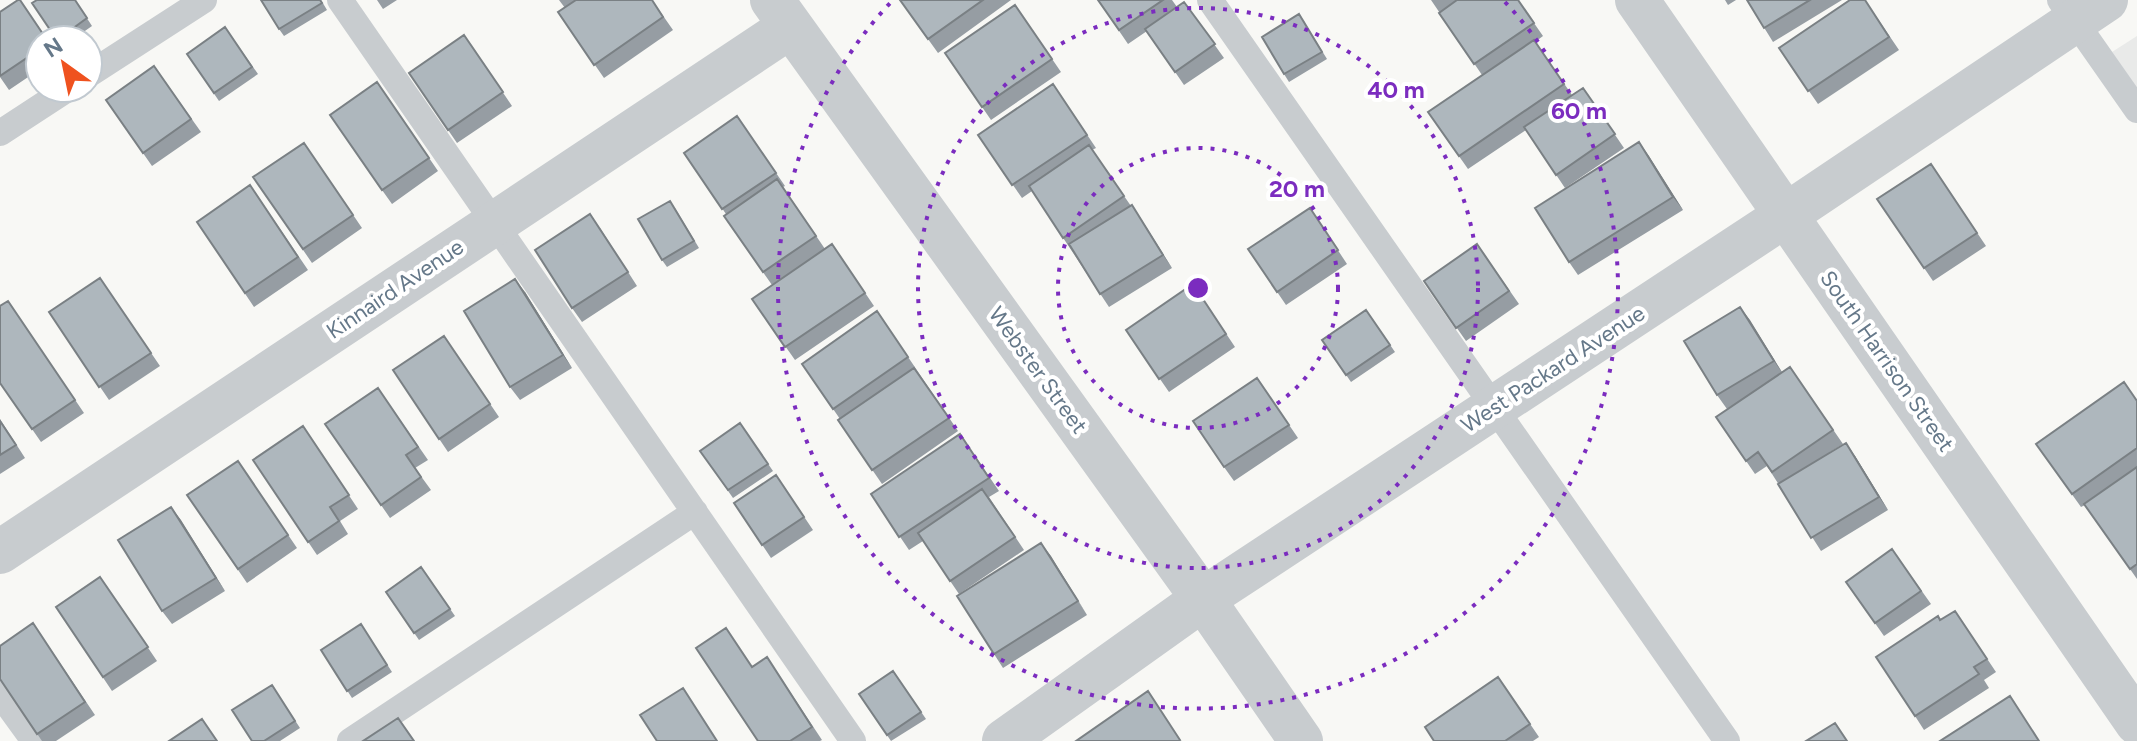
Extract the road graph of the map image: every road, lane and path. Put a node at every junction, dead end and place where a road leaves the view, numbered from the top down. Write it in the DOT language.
graph roads {
  1 [pos="204,0"];
  2 [pos="340,0"];
  3 [pos="1210,0"];
  4 [pos="1637,0"];
  5 [pos="2080,7"];
  6 [pos="781,13"];
  7 [pos="104,65"];
  8 [pos="44,104"];
  9 [pos="2137,110"];
  10 [pos="0,133"];
  11 [pos="1786,215"];
  12 [pos="496,222"];
  13 [pos="1495,407"];
  14 [pos="695,512"];
  15 [pos="0,552"];
  16 [pos="1203,599"];
  17 [pos="0,694"];
  18 [pos="2137,723"];
  19 [pos="34,741"];
  20 [pos="350,741"];
  21 [pos="853,741"];
  22 [pos="1004,741"];
  23 [pos="1301,741"];
  24 [pos="1727,741"];
  1 -- 7 [label="lane"];
  2 -- 12 [label="lane"];
  3 -- 13 [label="lane"];
  4 -- 11 [label="street, South Harrison Street"];
  5 -- 9 [label="lane"];
  5 -- 11 [label="street, West Packard Avenue"];
  6 -- 12 [label="street, Kinnaird Avenue"];
  6 -- 16 [label="street, Webster Street"];
  8 -- 10 [label="lane"];
  11 -- 13 [label="street, West Packard Avenue"];
  11 -- 18 [label="street, South Harrison Street"];
  12 -- 14 [label="lane"];
  12 -- 15 [label="street, Kinnaird Avenue"];
  13 -- 16 [label="street, West Packard Avenue"];
  13 -- 24 [label="lane"];
  14 -- 20 [label="lane"];
  14 -- 21 [label="lane"];
  16 -- 22 [label="street, West Packard Avenue"];
  16 -- 23 [label="street, Webster Street"];
  17 -- 19 [label="lane"];
}
